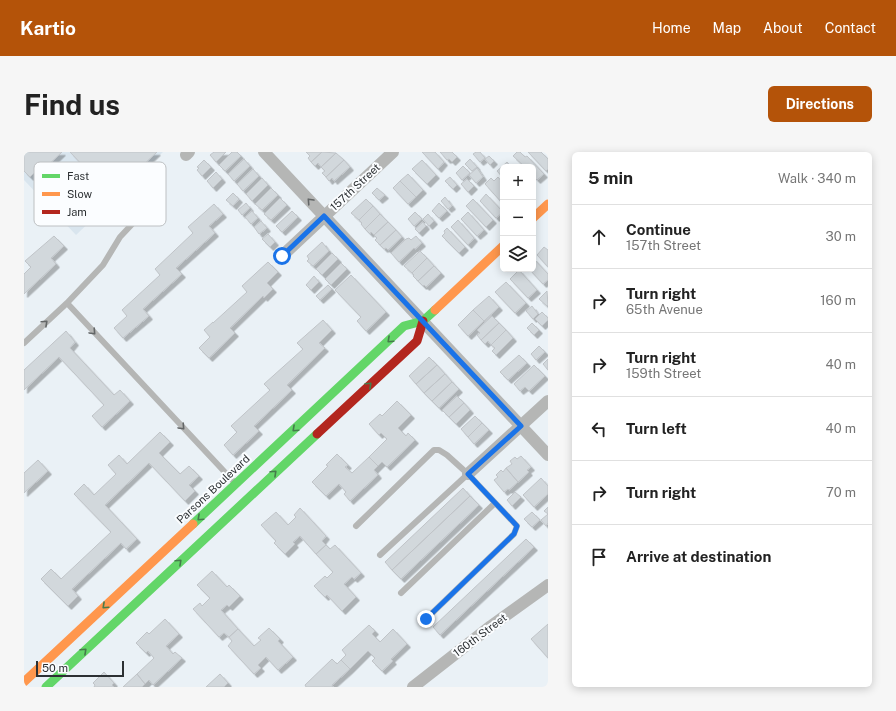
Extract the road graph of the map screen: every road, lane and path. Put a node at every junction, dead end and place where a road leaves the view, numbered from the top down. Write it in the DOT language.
graph roads {
  1 [pos="264,152"];
  2 [pos="393,152"];
  3 [pos="548,204"];
  4 [pos="536,215"];
  5 [pos="324,216"];
  6 [pos="130,226"];
  7 [pos="500,249"];
  8 [pos="282,256"];
  9 [pos="67,303"];
  10 [pos="422,321"];
  11 [pos="24,343"];
  12 [pos="548,401"];
  13 [pos="521,426"];
  14 [pos="548,455"];
  15 [pos="468,474"];
  16 [pos="236,484"];
  17 [pos="495,503"];
  18 [pos="356,526"];
  19 [pos="380,555"];
  20 [pos="548,585"];
  21 [pos="401,593"];
  22 [pos="426,619"];
  23 [pos="24,682"];
  24 [pos="46,687"];
  25 [pos="413,687"];
  5 -- 1 [label="street, one-way"];
  2 -- 5 [label="street, 157th Street"];
  3 -- 4 [label="street"];
  5 -- 8 [label="street, 157th Street"];
  5 -- 10 [label="street"];
  6 -- 9 [label="lane"];
  7 -- 10 [label="street, Parsons Boulevard"];
  11 -- 9 [label="lane, one-way"];
  9 -- 16 [label="lane, one-way"];
  10 -- 13 [label="street"];
  10 -- 16 [label="street, Parsons Boulevard, one-way"];
  24 -- 10 [label="street, one-way"];
  12 -- 13 [label="street"];
  13 -- 14 [label="street"];
  13 -- 15 [label="street"];
  15 -- 17 [label="lane"];
  15 -- 18 [label="lane"];
  15 -- 19 [label="lane"];
  16 -- 23 [label="street, Parsons Boulevard, one-way"];
  17 -- 21 [label="lane"];
  17 -- 22 [label="lane"];
  20 -- 25 [label="street, 160th Street"];
}
